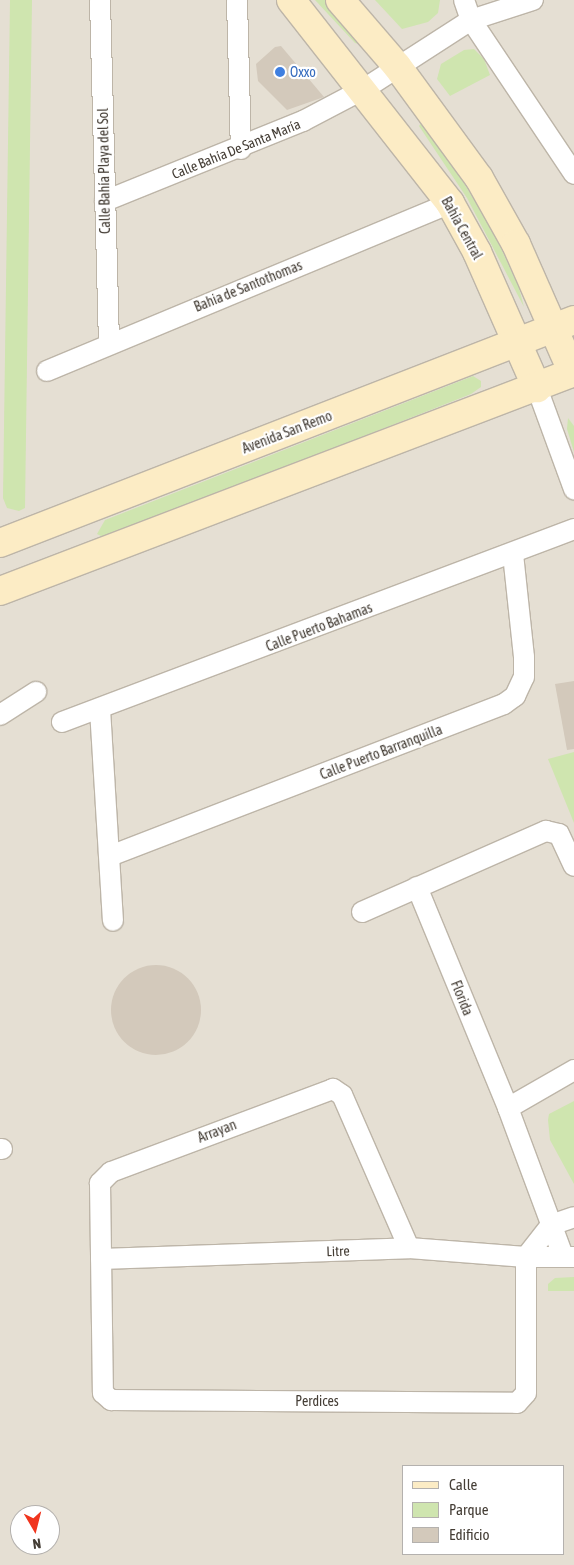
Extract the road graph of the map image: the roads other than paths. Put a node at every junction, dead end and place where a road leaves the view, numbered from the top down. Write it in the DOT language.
graph roads {
  1 [pos="100,0"];
  2 [pos="237,0"];
  3 [pos="292,0"];
  4 [pos="340,0"];
  5 [pos="464,0"];
  6 [pos="532,0"];
  7 [pos="471,20"];
  8 [pos="397,66"];
  9 [pos="364,89"];
  10 [pos="565,143"];
  11 [pos="241,149"];
  12 [pos="574,174"];
  13 [pos="105,201"];
  14 [pos="450,203"];
  15 [pos="565,324"];
  16 [pos="109,342"];
  17 [pos="518,343"];
  18 [pos="47,371"];
  19 [pos="574,373"];
  20 [pos="537,388"];
  21 [pos="574,489"];
  22 [pos="574,530"];
  23 [pos="0,542"];
  24 [pos="513,554"];
  25 [pos="0,591"];
  26 [pos="36,692"];
  27 [pos="100,709"];
  28 [pos="0,715"];
  29 [pos="62,722"];
  30 [pos="110,856"];
  31 [pos="574,866"];
  32 [pos="416,887"];
  33 [pos="362,912"];
  34 [pos="113,921"];
  35 [pos="574,1070"];
  36 [pos="508,1108"];
  37 [pos="574,1217"];
  38 [pos="551,1226"];
  39 [pos="409,1248"];
  40 [pos="526,1257"];
  41 [pos="569,1257"];
  42 [pos="101,1259"];
  1 -- 13 [label="street, Calle Bahía Playa del Sol"];
  2 -- 11 [label="street"];
  3 -- 9 [label="street, Bahía Central"];
  4 -- 8 [label="street"];
  5 -- 7 [label="street"];
  6 -- 7 [label="street, Calle Bahía De Santa María"];
  7 -- 8 [label="street, Calle Bahía De Santa María"];
  7 -- 10 [label="street"];
  8 -- 9 [label="street, Calle Bahía De Santa María"];
  8 -- 15 [label="street"];
  9 -- 11 [label="street, Calle Bahía De Santa María"];
  9 -- 14 [label="street, Bahía Central"];
  10 -- 12 [label="street"];
  11 -- 13 [label="street, Calle Bahía De Santa María"];
  13 -- 16 [label="street, Calle Bahía Playa del Sol"];
  14 -- 16 [label="street, Bahia de Santothomas"];
  14 -- 17 [label="street, Bahía Central"];
  15 -- 17 [label="street, Avenida San Remo"];
  15 -- 19 [label="street"];
  16 -- 18 [label="street, Bahia de Santothomas"];
  17 -- 20 [label="street, Bahía Central"];
  17 -- 23 [label="street, Avenida San Remo"];
  19 -- 20 [label="street"];
  20 -- 21 [label="street, Bahía Central"];
  20 -- 25 [label="street"];
  22 -- 24 [label="street, Calle Puerto Bahamas"];
  24 -- 27 [label="street, Calle Puerto Bahamas"];
  24 -- 30 [label="street, Calle Puerto Barranquilla"];
  26 -- 28 [label="street"];
  27 -- 29 [label="street, Calle Puerto Bahamas"];
  27 -- 30 [label="street"];
  30 -- 34 [label="street"];
  31 -- 32 [label="street"];
  32 -- 33 [label="street"];
  32 -- 36 [label="street, Florida"];
  35 -- 36 [label="street"];
  36 -- 38 [label="street, Florida"];
  37 -- 38 [label="street"];
  38 -- 40 [label="street"];
  38 -- 41 [label="street, Florida"];
  39 -- 40 [label="street, Litre"];
  39 -- 42 [label="street, Litre"];
  39 -- 42 [label="street, Arrayan"];
  40 -- 41 [label="street, Litre"];
  40 -- 42 [label="street, Perdices"];
}
